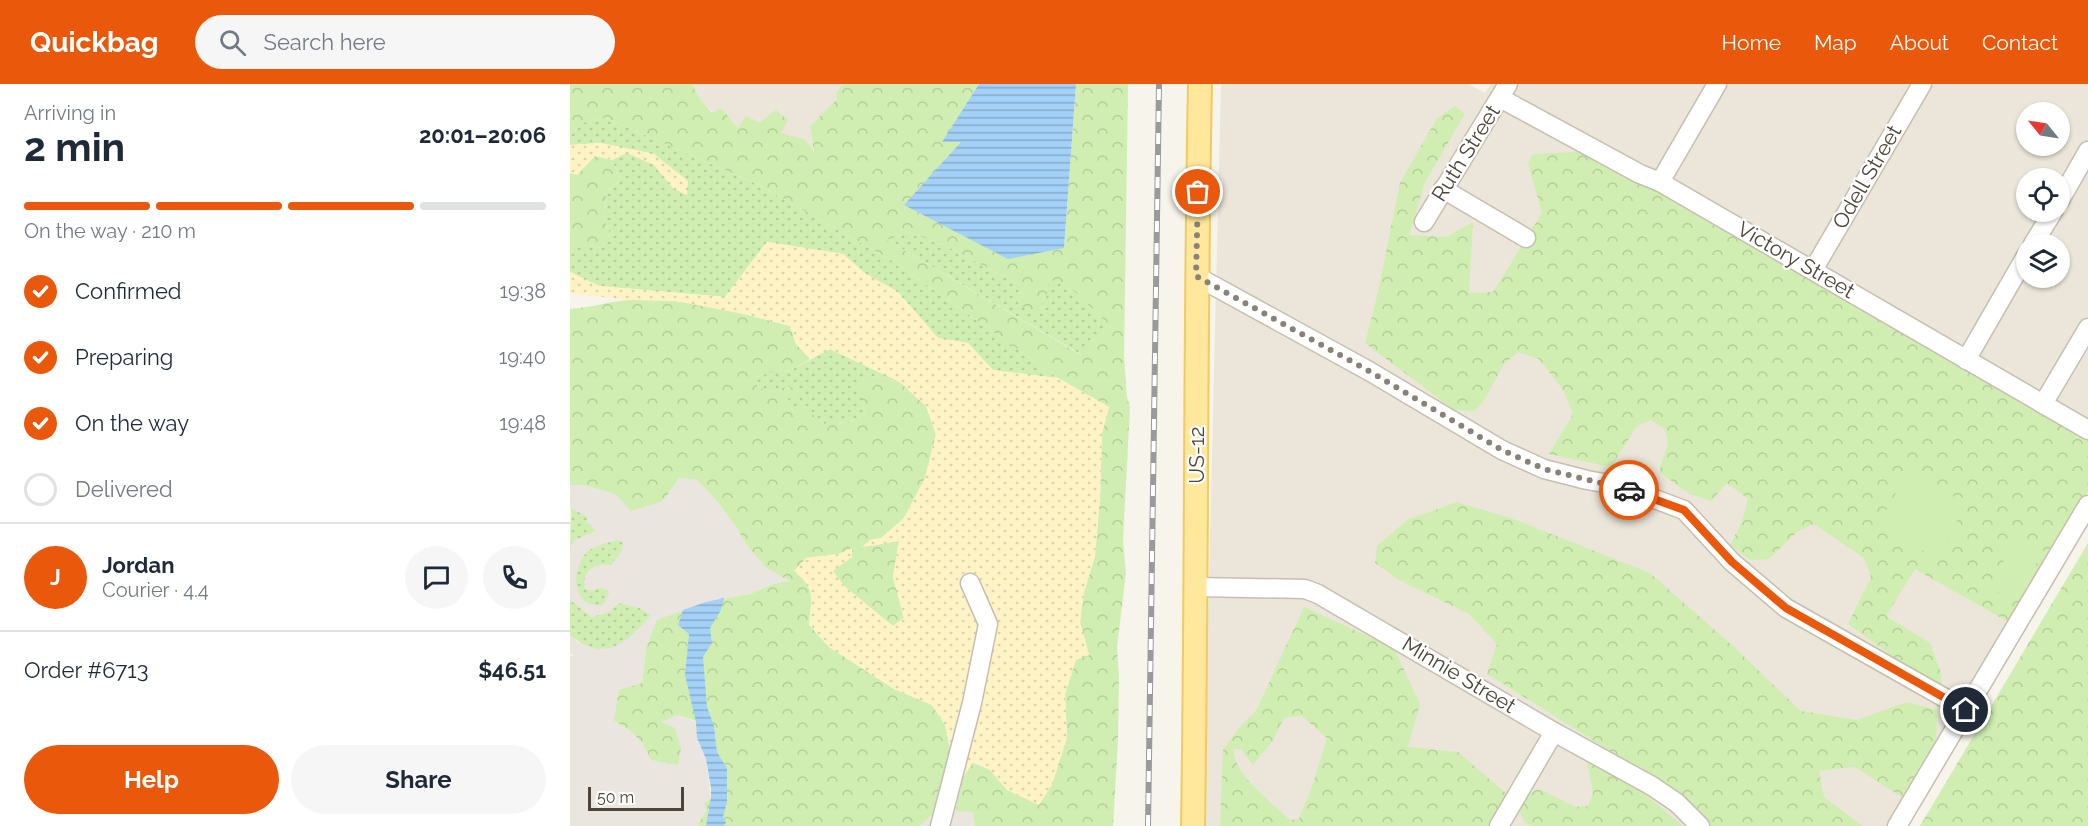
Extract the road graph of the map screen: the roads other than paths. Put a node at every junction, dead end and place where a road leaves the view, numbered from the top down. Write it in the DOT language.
graph roads {
  1 [pos="1200,84"];
  2 [pos="1717,84"];
  3 [pos="1922,84"];
  4 [pos="1504,91"];
  5 [pos="2088,151"];
  6 [pos="1660,182"];
  7 [pos="2070,182"];
  8 [pos="1443,189"];
  9 [pos="1424,222"];
  10 [pos="1526,238"];
  11 [pos="1813,270"];
  12 [pos="2016,273"];
  13 [pos="1196,276"];
  14 [pos="2088,328"];
  15 [pos="1966,360"];
  16 [pos="2043,404"];
  17 [pos="2088,430"];
  18 [pos="2088,505"];
  19 [pos="970,583"];
  20 [pos="1197,587"];
  21 [pos="1966,710"];
  22 [pos="1554,732"];
  23 [pos="940,826"];
  24 [pos="1192,826"];
  25 [pos="1499,826"];
  26 [pos="1700,826"];
  27 [pos="1897,826"];
  1 -- 13 [label="main road, US-12"];
  2 -- 6 [label="street"];
  3 -- 11 [label="street, Odell Street"];
  4 -- 6 [label="street, Victory Street"];
  4 -- 8 [label="street, Ruth Street"];
  5 -- 7 [label="street"];
  6 -- 11 [label="street, Victory Street"];
  8 -- 9 [label="street, Ruth Street"];
  8 -- 10 [label="street"];
  11 -- 15 [label="street, Victory Street"];
  12 -- 15 [label="street"];
  13 -- 20 [label="main road, US-12"];
  13 -- 21 [label="street"];
  14 -- 16 [label="street"];
  15 -- 16 [label="street, Victory Street"];
  16 -- 17 [label="street, Victory Street"];
  18 -- 21 [label="street"];
  19 -- 23 [label="street"];
  20 -- 22 [label="street, Minnie Street"];
  20 -- 24 [label="main road, US-12"];
  21 -- 27 [label="street"];
  22 -- 25 [label="street"];
  22 -- 26 [label="street, Minnie Street"];
}
